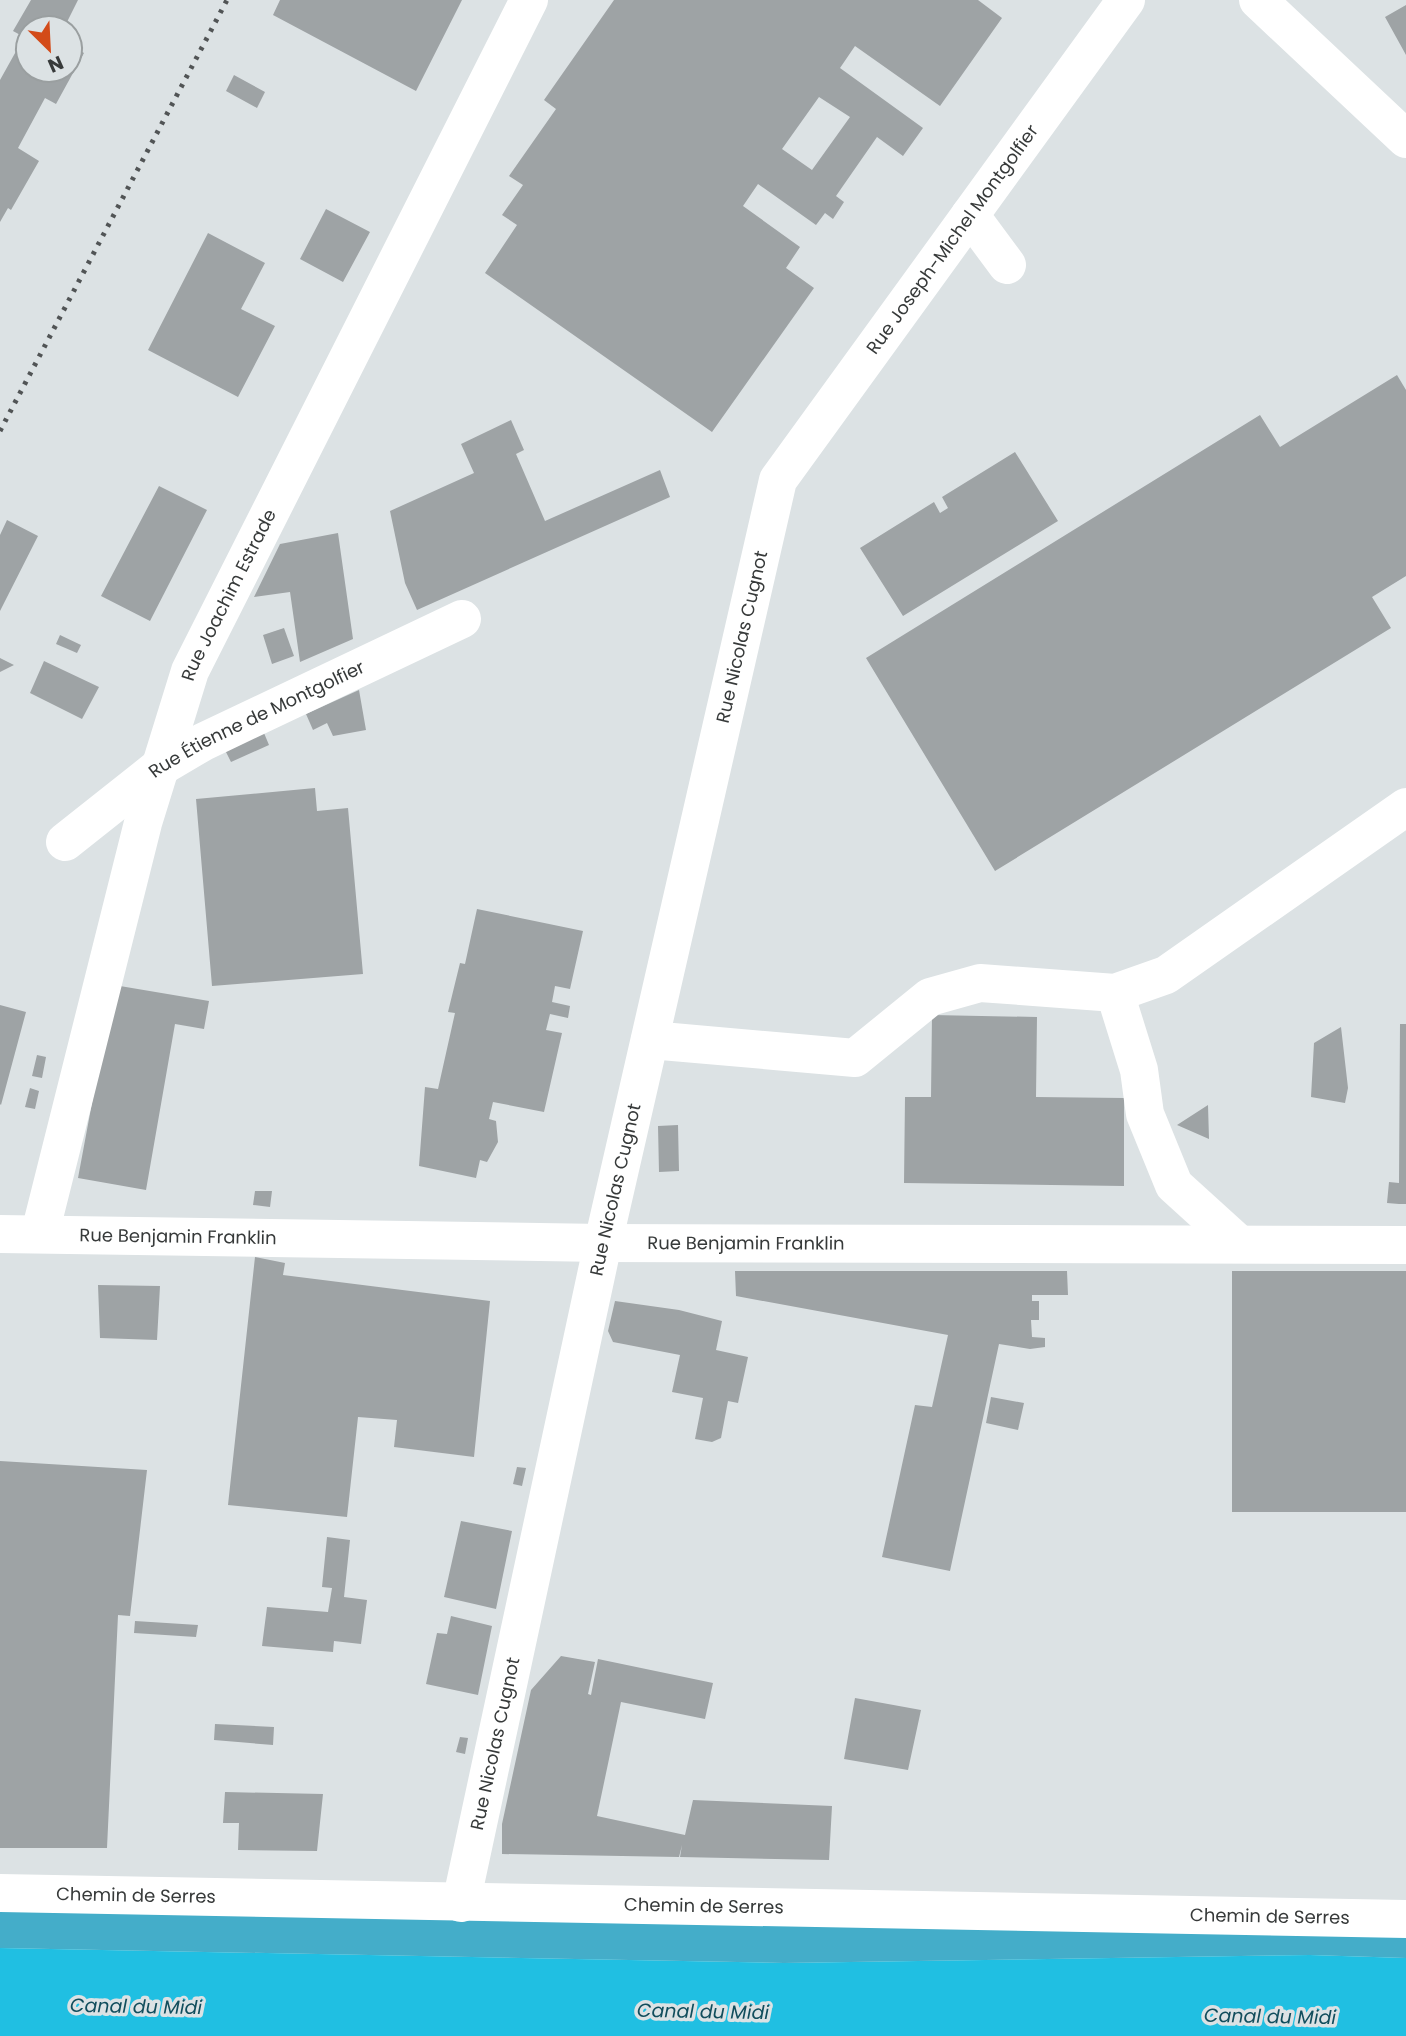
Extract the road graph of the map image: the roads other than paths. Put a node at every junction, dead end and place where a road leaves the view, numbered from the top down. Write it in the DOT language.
graph roads {
  1 [pos="529,0"];
  2 [pos="1126,0"];
  3 [pos="1258,0"];
  4 [pos="1406,139"];
  5 [pos="970,215"];
  6 [pos="1007,265"];
  7 [pos="778,480"];
  8 [pos="462,620"];
  9 [pos="157,769"];
  10 [pos="1406,807"];
  11 [pos="65,842"];
  12 [pos="1115,993"];
  13 [pos="650,1040"];
  14 [pos="40,1233"];
  15 [pos="0,1234"];
  16 [pos="603,1243"];
  17 [pos="1239,1244"];
  18 [pos="1406,1245"];
  19 [pos="0,1893"];
  20 [pos="461,1903"];
  21 [pos="1406,1919"];
  1 -- 9 [label="street, Rue Joachim Estrade"];
  2 -- 5 [label="street, Rue Joseph-Michel Montgolfier"];
  3 -- 4 [label="street"];
  5 -- 6 [label="street"];
  5 -- 7 [label="street, Rue Joseph-Michel Montgolfier"];
  7 -- 13 [label="street, Rue Nicolas Cugnot"];
  8 -- 9 [label="street, Rue Étienne de Montgolfier"];
  9 -- 11 [label="street, Rue Étienne de Montgolfier"];
  9 -- 14 [label="street, Rue Joachim Estrade"];
  10 -- 12 [label="street"];
  12 -- 13 [label="street"];
  12 -- 17 [label="street"];
  13 -- 16 [label="street, Rue Nicolas Cugnot"];
  14 -- 15 [label="street, Rue Benjamin Franklin"];
  14 -- 16 [label="street, Rue Benjamin Franklin"];
  16 -- 17 [label="street, Rue Benjamin Franklin"];
  16 -- 20 [label="street, Rue Nicolas Cugnot"];
  17 -- 18 [label="street, Rue Benjamin Franklin"];
  19 -- 20 [label="street, Chemin de Serres"];
  20 -- 21 [label="street, Chemin de Serres"];
}
